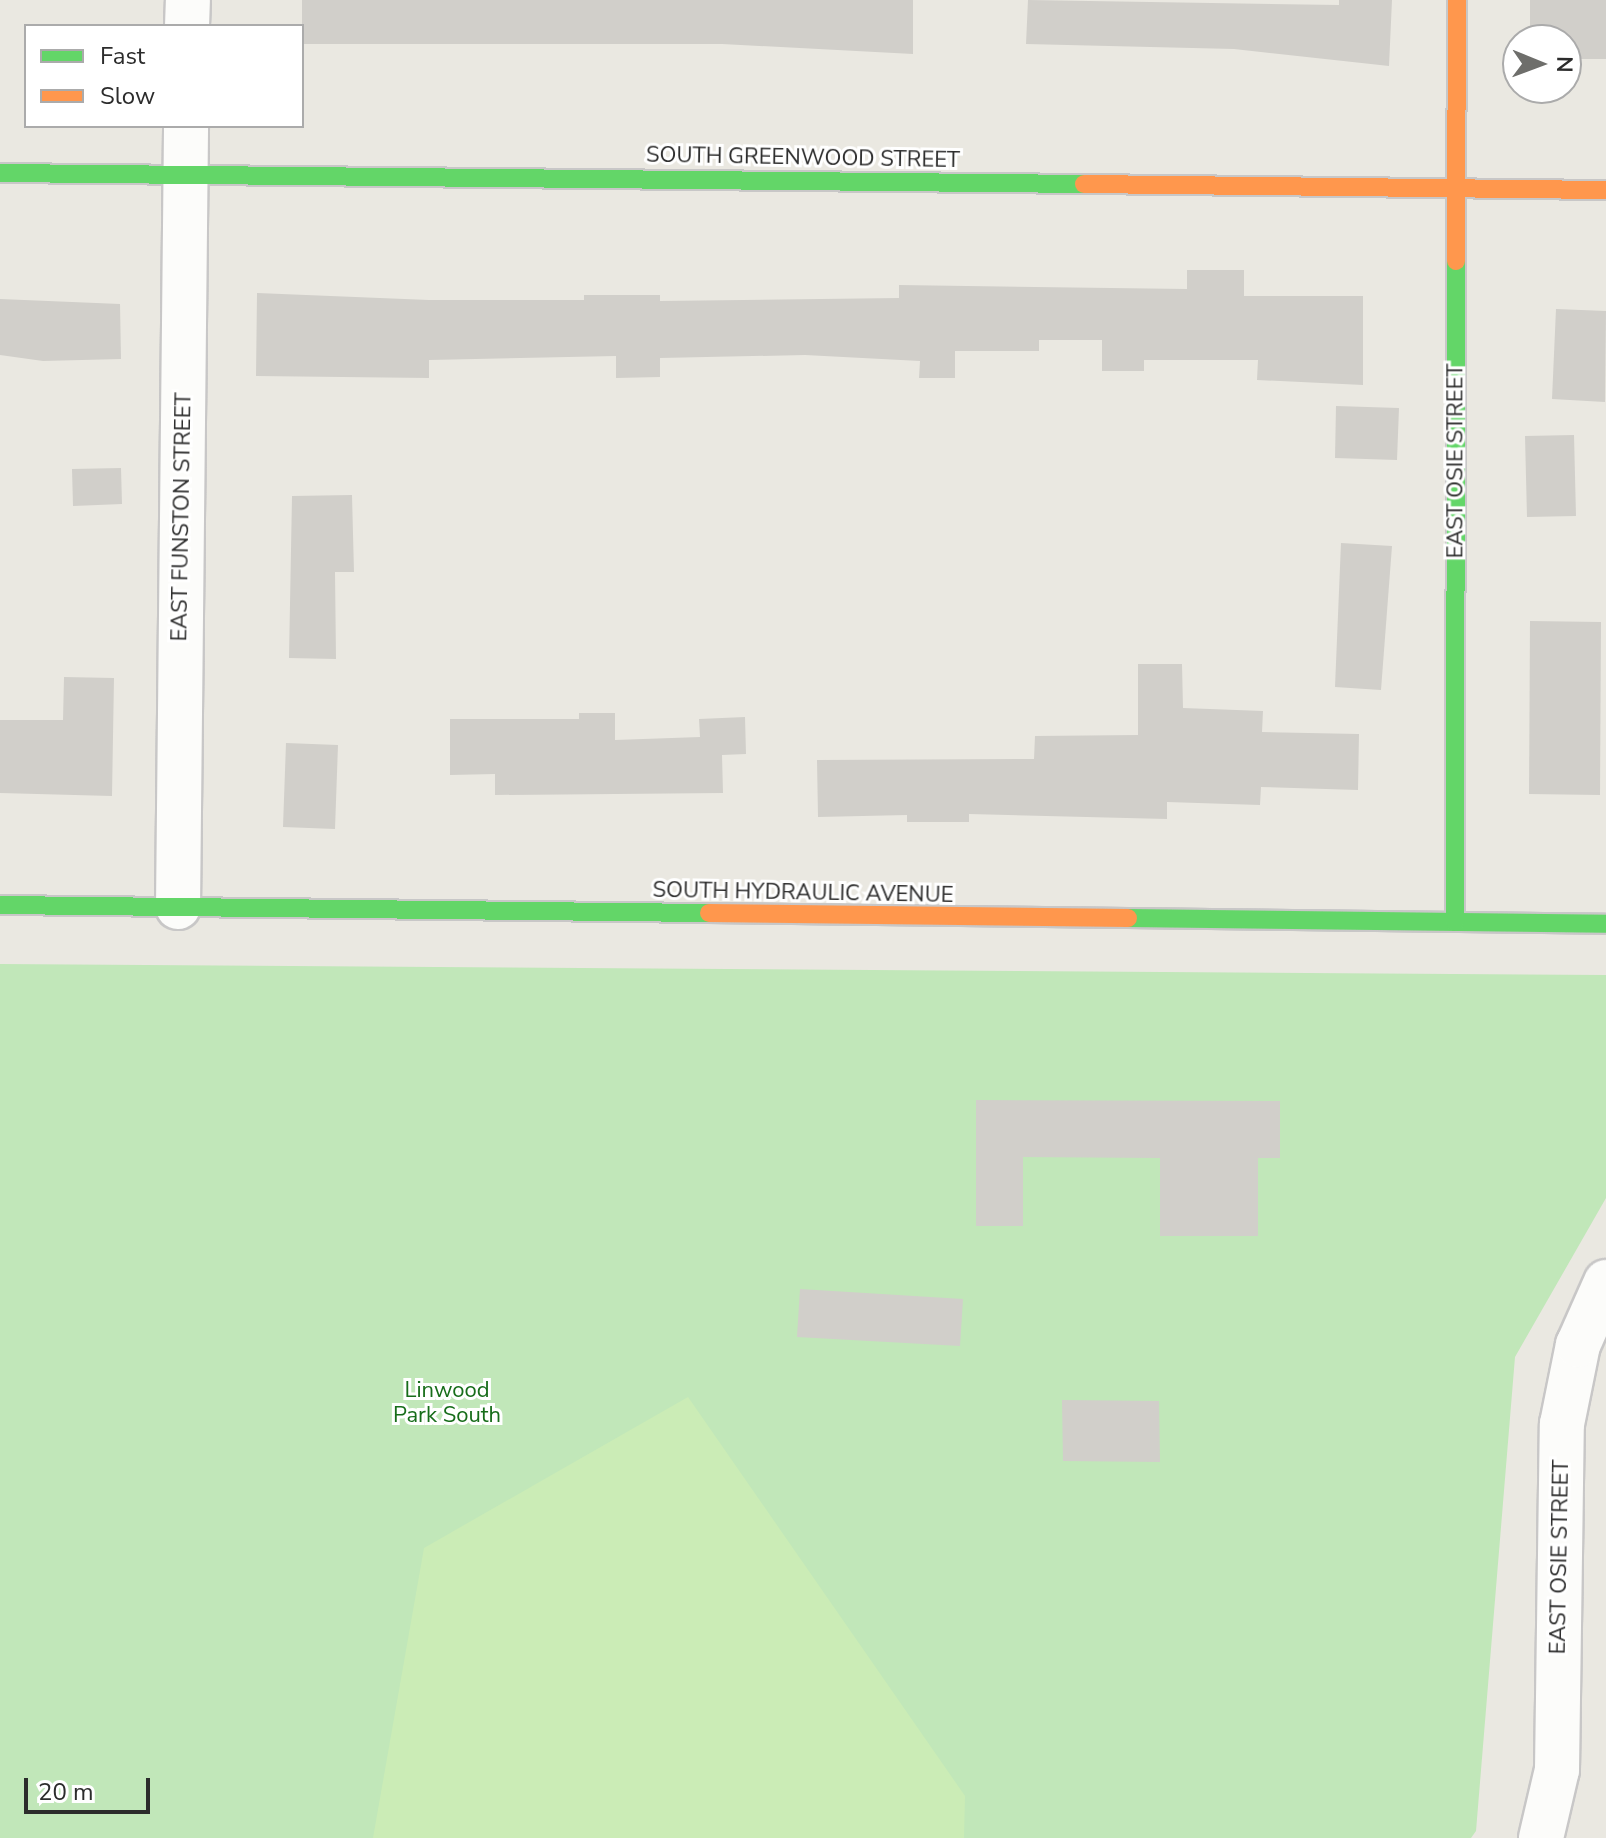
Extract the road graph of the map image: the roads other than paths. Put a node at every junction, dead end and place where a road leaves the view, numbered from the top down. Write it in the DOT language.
graph roads {
  1 [pos="188,0"];
  2 [pos="1457,0"];
  3 [pos="187,24"];
  4 [pos="186,128"];
  5 [pos="0,173"];
  6 [pos="186,175"];
  7 [pos="1457,189"];
  8 [pos="1606,190"];
  9 [pos="0,905"];
  10 [pos="178,907"];
  11 [pos="1455,922"];
  12 [pos="1606,924"];
  13 [pos="1606,1282"];
  14 [pos="1541,1838"];
  1 -- 3 [label="street"];
  2 -- 7 [label="street, EAST OSIE STREET"];
  4 -- 6 [label="street, EAST FUNSTON STREET"];
  5 -- 6 [label="street, SOUTH GREENWOOD STREET"];
  6 -- 7 [label="street, SOUTH GREENWOOD STREET"];
  6 -- 10 [label="street, EAST FUNSTON STREET"];
  7 -- 8 [label="street, SOUTH GREENWOOD STREET"];
  7 -- 11 [label="street, EAST OSIE STREET"];
  9 -- 10 [label="street, SOUTH HYDRAULIC AVENUE"];
  10 -- 11 [label="street, SOUTH HYDRAULIC AVENUE"];
  11 -- 12 [label="street, SOUTH HYDRAULIC AVENUE"];
  13 -- 14 [label="street, EAST OSIE STREET"];
}
